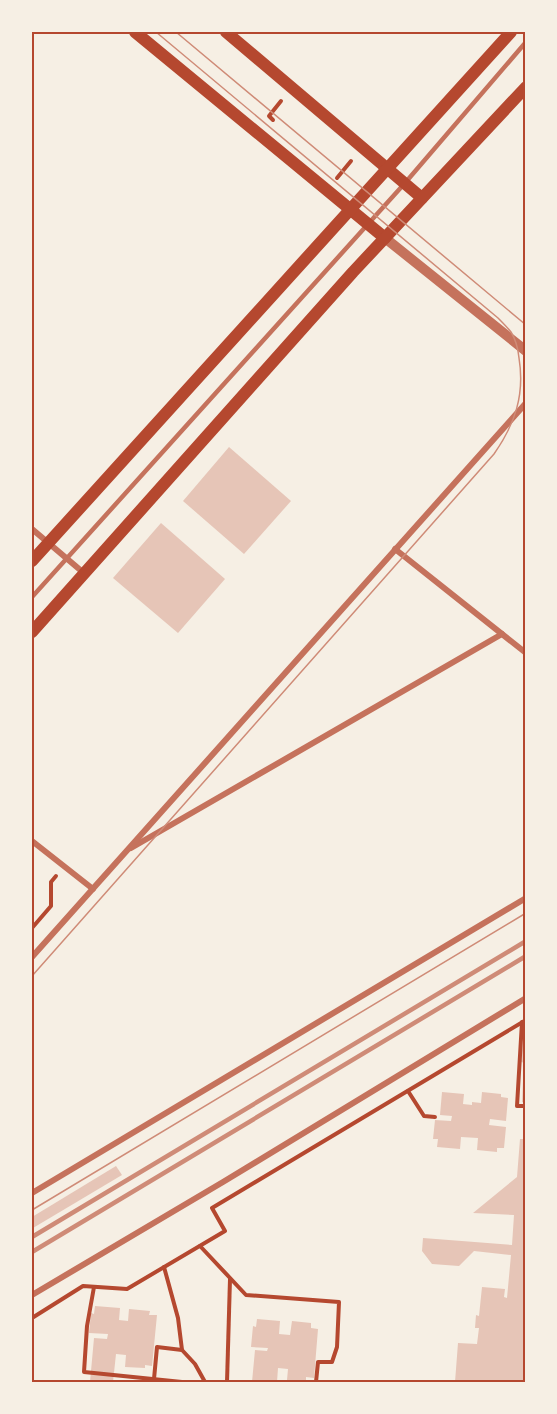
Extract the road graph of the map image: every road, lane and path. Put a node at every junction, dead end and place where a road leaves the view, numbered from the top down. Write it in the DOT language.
graph roads {
  1 [pos="135,32"];
  2 [pos="226,32"];
  3 [pos="511,32"];
  4 [pos="525,42"];
  5 [pos="525,87"];
  6 [pos="289,107"];
  7 [pos="273,120"];
  8 [pos="364,146"];
  9 [pos="387,167"];
  10 [pos="405,183"];
  11 [pos="326,190"];
  12 [pos="422,198"];
  13 [pos="351,210"];
  14 [pos="368,223"];
  15 [pos="385,238"];
  16 [pos="525,351"];
  17 [pos="525,403"];
  18 [pos="32,529"];
  19 [pos="49,543"];
  20 [pos="395,549"];
  21 [pos="67,559"];
  22 [pos="32,561"];
  23 [pos="85,574"];
  24 [pos="32,597"];
  25 [pos="32,632"];
  26 [pos="502,634"];
  27 [pos="525,653"];
  28 [pos="32,842"];
  29 [pos="128,850"];
  30 [pos="64,867"];
  31 [pos="93,889"];
  32 [pos="525,897"];
  33 [pos="32,928"];
  34 [pos="32,957"];
  35 [pos="525,998"];
  36 [pos="524,1021"];
  37 [pos="408,1091"];
  38 [pos="525,1106"];
  39 [pos="435,1117"];
  40 [pos="32,1193"];
  41 [pos="200,1246"];
  42 [pos="164,1267"];
  43 [pos="231,1279"];
  44 [pos="94,1287"];
  45 [pos="32,1295"];
  46 [pos="32,1318"];
  47 [pos="182,1350"];
  48 [pos="154,1379"];
  49 [pos="182,1383"];
  50 [pos="205,1383"];
  51 [pos="227,1383"];
  52 [pos="316,1383"];
  1 -- 11 [label="main road"];
  2 -- 8 [label="main road"];
  3 -- 9 [label="main road"];
  4 -- 10 [label="lane"];
  5 -- 12 [label="main road"];
  6 -- 7 [label="path"];
  8 -- 9 [label="main road"];
  8 -- 11 [label="path"];
  9 -- 10 [label="main road"];
  9 -- 13 [label="main road"];
  10 -- 12 [label="main road"];
  10 -- 14 [label="lane"];
  11 -- 13 [label="main road"];
  12 -- 15 [label="main road"];
  13 -- 14 [label="main road"];
  13 -- 19 [label="main road"];
  14 -- 15 [label="main road"];
  14 -- 21 [label="lane"];
  15 -- 16 [label="street"];
  15 -- 23 [label="main road"];
  17 -- 20 [label="street"];
  18 -- 19 [label="street"];
  19 -- 21 [label="street"];
  19 -- 22 [label="main road"];
  20 -- 26 [label="street"];
  20 -- 29 [label="street"];
  21 -- 23 [label="street"];
  21 -- 24 [label="lane"];
  23 -- 25 [label="main road"];
  26 -- 27 [label="street"];
  26 -- 29 [label="street"];
  28 -- 30 [label="street"];
  29 -- 31 [label="street"];
  30 -- 31 [label="street"];
  30 -- 33 [label="path"];
  31 -- 34 [label="street"];
  32 -- 40 [label="street"];
  35 -- 45 [label="street"];
  36 -- 37 [label="path"];
  36 -- 38 [label="path"];
  37 -- 39 [label="path"];
  37 -- 41 [label="path"];
  41 -- 42 [label="path"];
  41 -- 43 [label="path"];
  42 -- 44 [label="path"];
  42 -- 47 [label="path"];
  43 -- 51 [label="path"];
  43 -- 52 [label="path"];
  44 -- 46 [label="path"];
  44 -- 48 [label="path"];
  47 -- 48 [label="path"];
  47 -- 50 [label="path"];
  48 -- 49 [label="path"];
}
